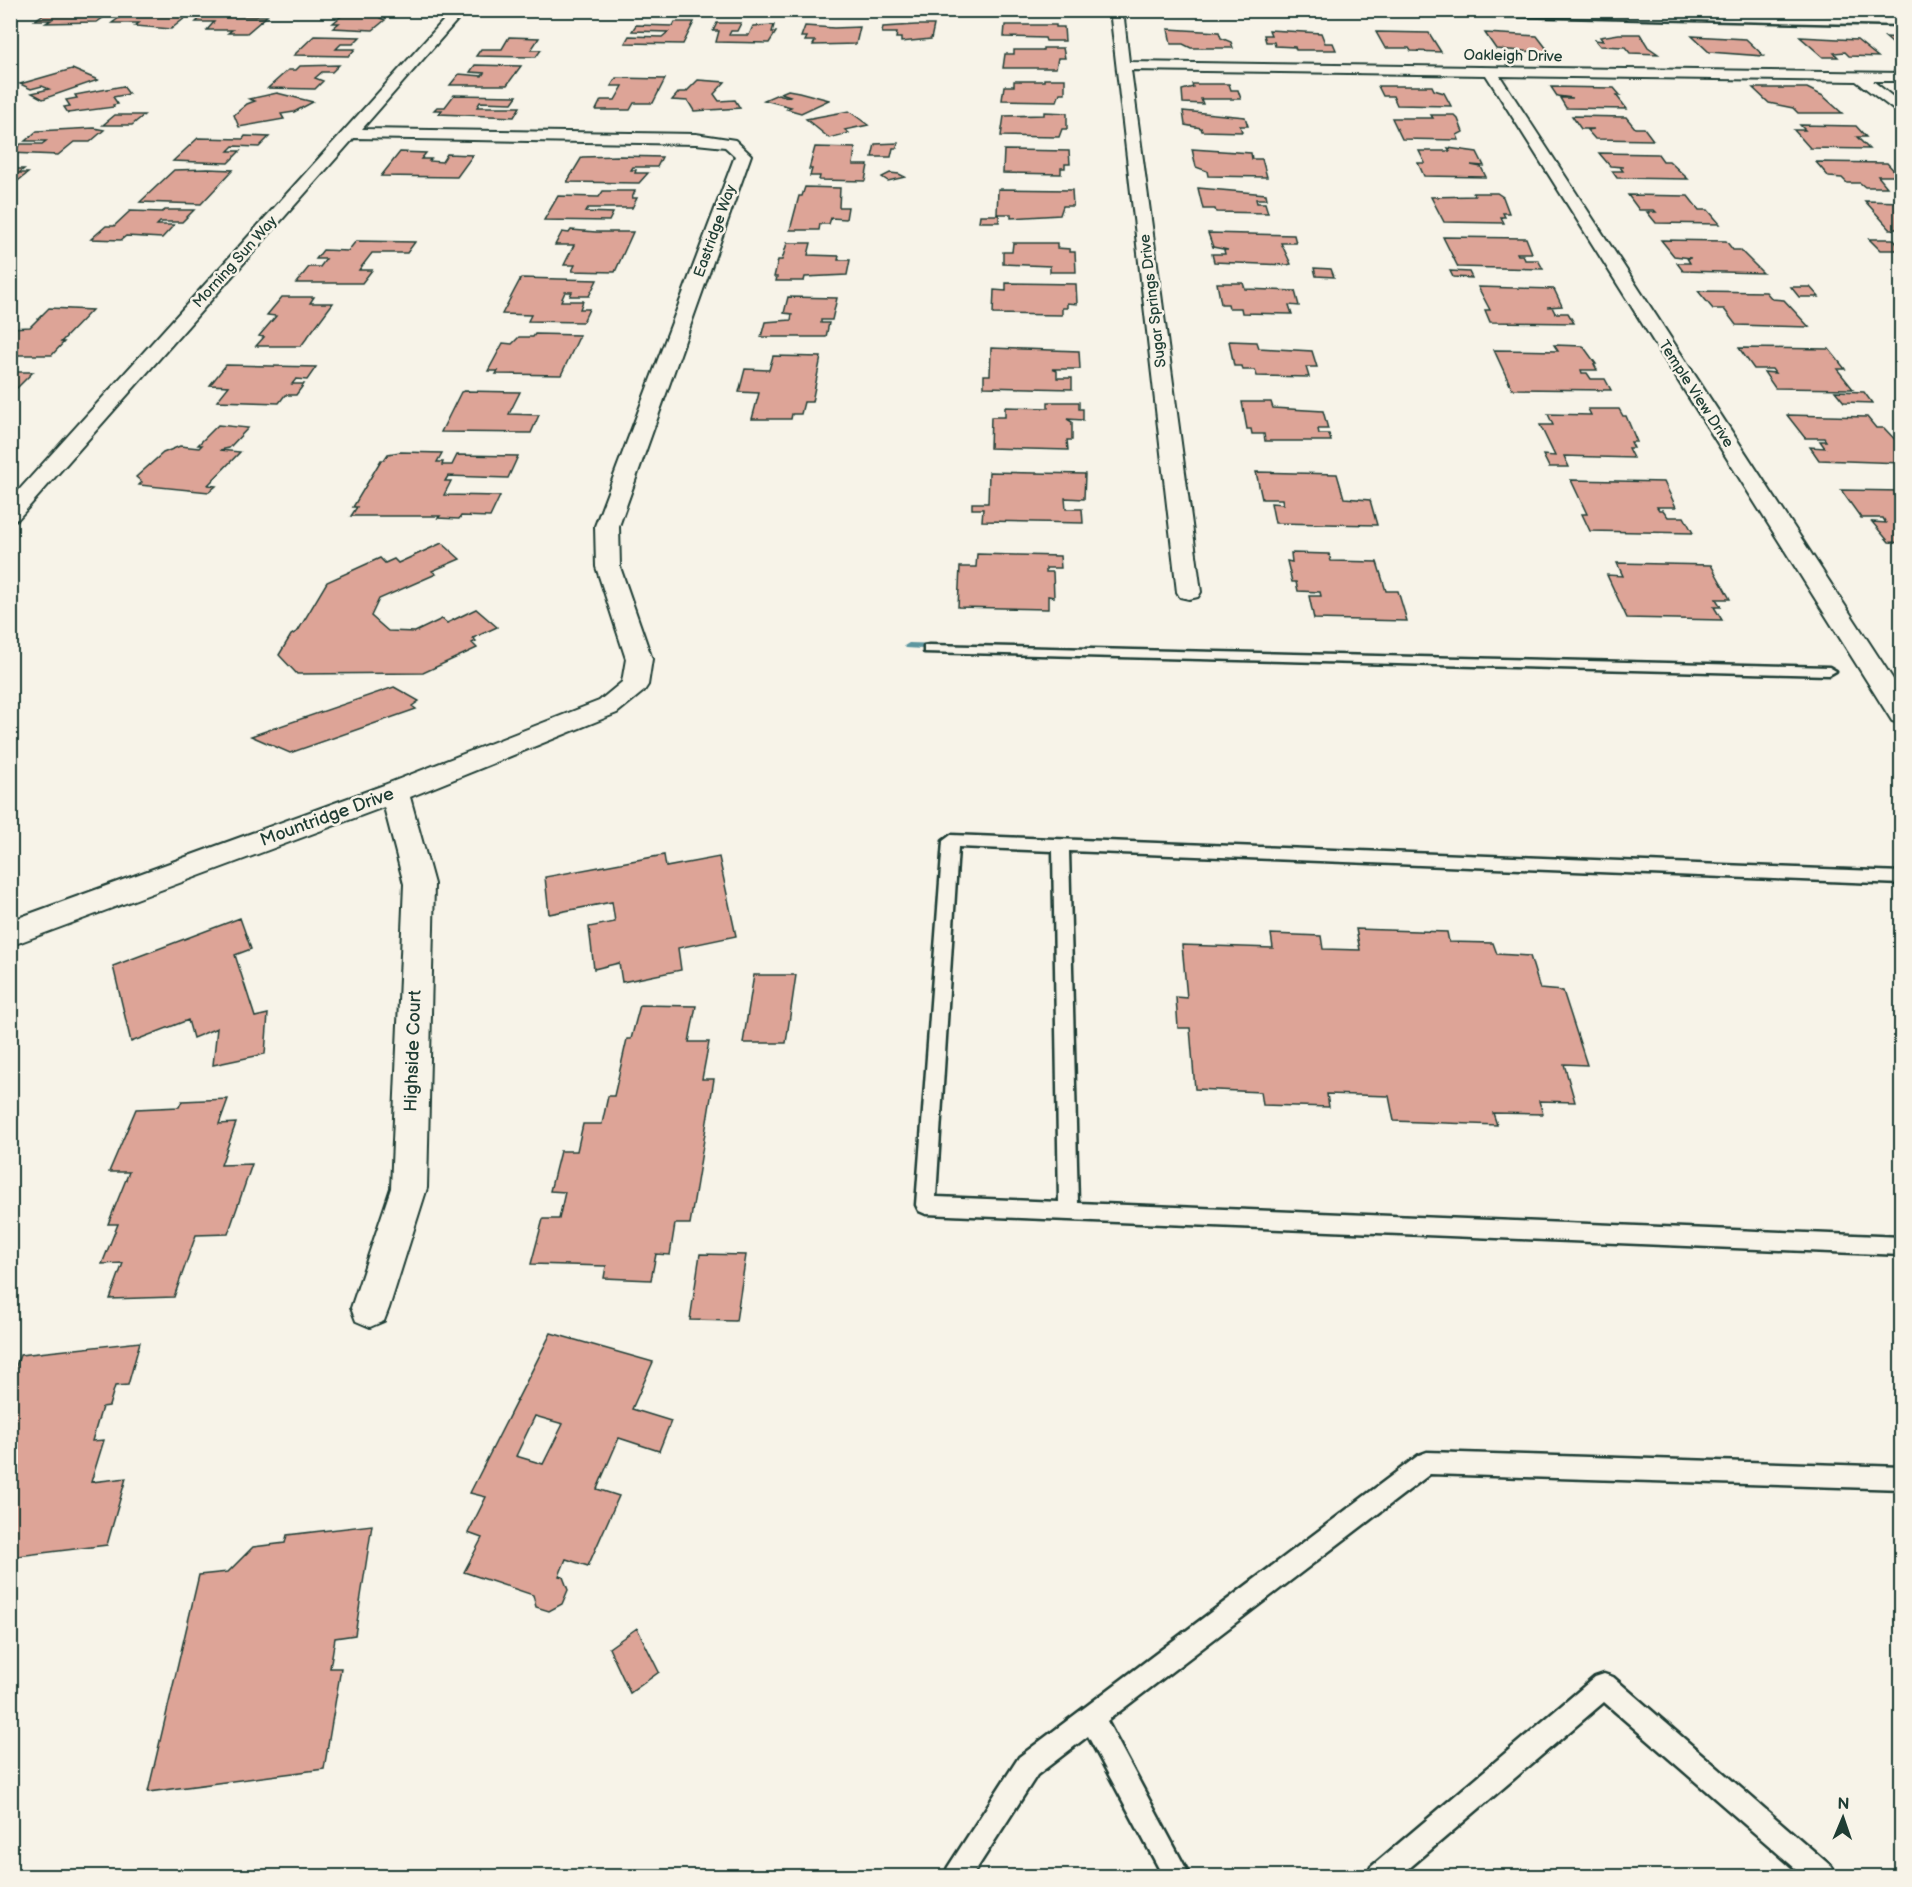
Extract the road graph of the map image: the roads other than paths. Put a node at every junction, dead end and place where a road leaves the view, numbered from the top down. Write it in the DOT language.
graph roads {
  1 [pos="460,10"];
  2 [pos="1116,10"];
  3 [pos="1425,10"];
  4 [pos="1902,21"];
  5 [pos="1124,66"];
  6 [pos="1491,72"];
  7 [pos="1860,77"];
  8 [pos="1902,77"];
  9 [pos="1902,112"];
  10 [pos="350,133"];
  11 [pos="10,514"];
  12 [pos="1189,592"];
  13 [pos="929,649"];
  14 [pos="1828,671"];
  15 [pos="1892,684"];
  16 [pos="635,685"];
  17 [pos="1902,715"];
  18 [pos="394,792"];
  19 [pos="1061,845"];
  20 [pos="1902,878"];
  21 [pos="10,934"];
  22 [pos="1069,1211"];
  23 [pos="1902,1246"];
  24 [pos="370,1308"];
  25 [pos="1902,1478"];
  26 [pos="1092,1718"];
  27 [pos="957,1876"];
  28 [pos="1177,1876"];
  29 [pos="1380,1876"];
  30 [pos="1823,1876"];
  1 -- 10 [label="street, Morning Sun Way"];
  2 -- 5 [label="street, Sugar Springs Drive"];
  3 -- 4 [label="street"];
  5 -- 6 [label="street, Oakleigh Drive"];
  5 -- 12 [label="street, Sugar Springs Drive"];
  6 -- 7 [label="street, Oakleigh Drive"];
  6 -- 15 [label="street, Temple View Drive"];
  7 -- 8 [label="street, Oakleigh Drive"];
  7 -- 9 [label="street"];
  10 -- 11 [label="street, Morning Sun Way"];
  10 -- 16 [label="street, Eastridge Way"];
  13 -- 14 [label="lane"];
  15 -- 17 [label="street, Temple View Drive"];
  16 -- 18 [label="street, Mountridge Drive"];
  18 -- 21 [label="street, Mountridge Drive"];
  18 -- 24 [label="street, Highside Court"];
  19 -- 20 [label="lane"];
  19 -- 22 [label="lane"];
  19 -- 22 [label="lane"];
  22 -- 23 [label="lane"];
  25 -- 26 [label="lane"];
  26 -- 27 [label="lane"];
  26 -- 28 [label="lane"];
  29 -- 30 [label="lane"];
}
